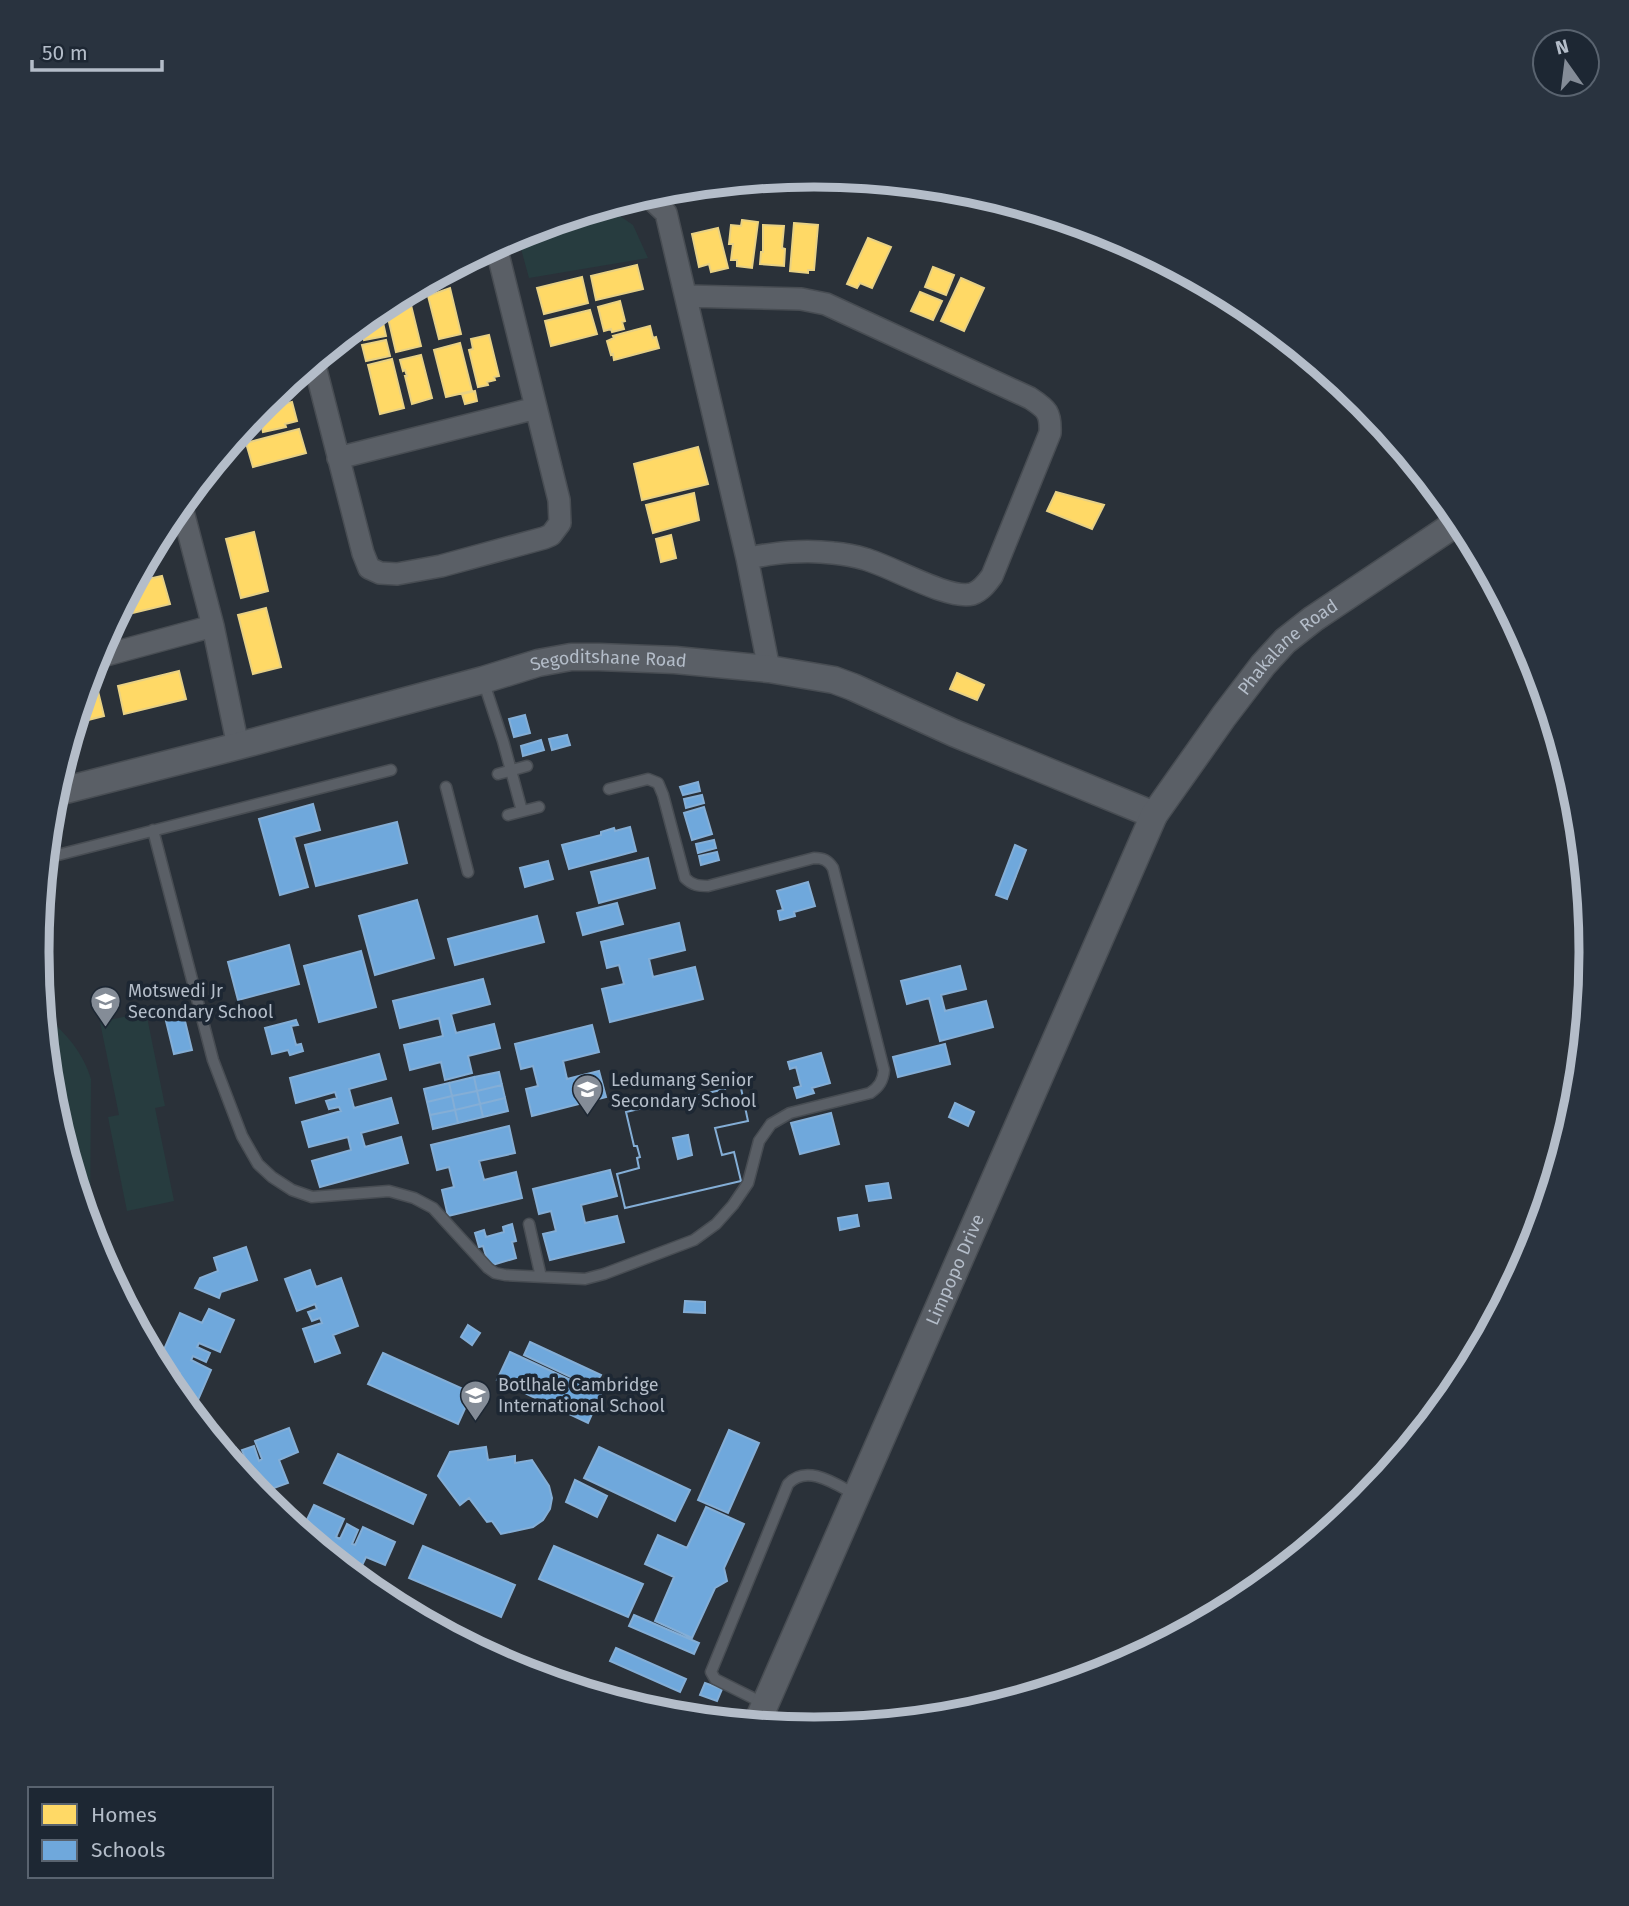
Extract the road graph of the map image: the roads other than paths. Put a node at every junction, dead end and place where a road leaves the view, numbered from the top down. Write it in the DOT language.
graph roads {
  1 [pos="657,204"];
  2 [pos="499,256"];
  3 [pos="686,296"];
  4 [pos="316,372"];
  5 [pos="536,408"];
  6 [pos="338,458"];
  7 [pos="185,519"];
  8 [pos="1450,527"];
  9 [pos="747,558"];
  10 [pos="212,626"];
  11 [pos="110,654"];
  12 [pos="769,668"];
  13 [pos="483,680"];
  14 [pos="238,746"];
  15 [pos="527,766"];
  16 [pos="391,770"];
  17 [pos="511,770"];
  18 [pos="498,774"];
  19 [pos="446,787"];
  20 [pos="609,789"];
  21 [pos="67,790"];
  22 [pos="540,807"];
  23 [pos="522,811"];
  24 [pos="508,815"];
  25 [pos="1154,815"];
  26 [pos="153,831"];
  27 [pos="56,856"];
  28 [pos="468,872"];
  29 [pos="528,1224"];
  30 [pos="541,1277"];
  31 [pos="856,1495"];
  32 [pos="760,1714"];
  1 -- 3 [label="street"];
  2 -- 5 [label="street"];
  3 -- 9 [label="street"];
  3 -- 9 [label="street"];
  4 -- 6 [label="street"];
  5 -- 6 [label="street"];
  5 -- 6 [label="street"];
  7 -- 10 [label="street"];
  8 -- 25 [label="street, Phakalane Road"];
  9 -- 12 [label="street"];
  10 -- 11 [label="street"];
  10 -- 14 [label="street"];
  12 -- 13 [label="street, Segoditshane Road"];
  12 -- 25 [label="street, Segoditshane Road"];
  13 -- 14 [label="street, Segoditshane Road"];
  13 -- 17 [label="lane"];
  14 -- 21 [label="street, Segoditshane Road"];
  15 -- 17 [label="lane"];
  16 -- 26 [label="lane"];
  17 -- 18 [label="lane"];
  17 -- 23 [label="lane"];
  19 -- 28 [label="lane"];
  20 -- 30 [label="lane"];
  22 -- 23 [label="lane"];
  23 -- 24 [label="lane"];
  25 -- 31 [label="street, Limpopo Drive"];
  26 -- 27 [label="lane"];
  26 -- 30 [label="lane"];
  29 -- 30 [label="lane"];
  31 -- 32 [label="street, Limpopo Drive"];
  31 -- 32 [label="lane"];
}
